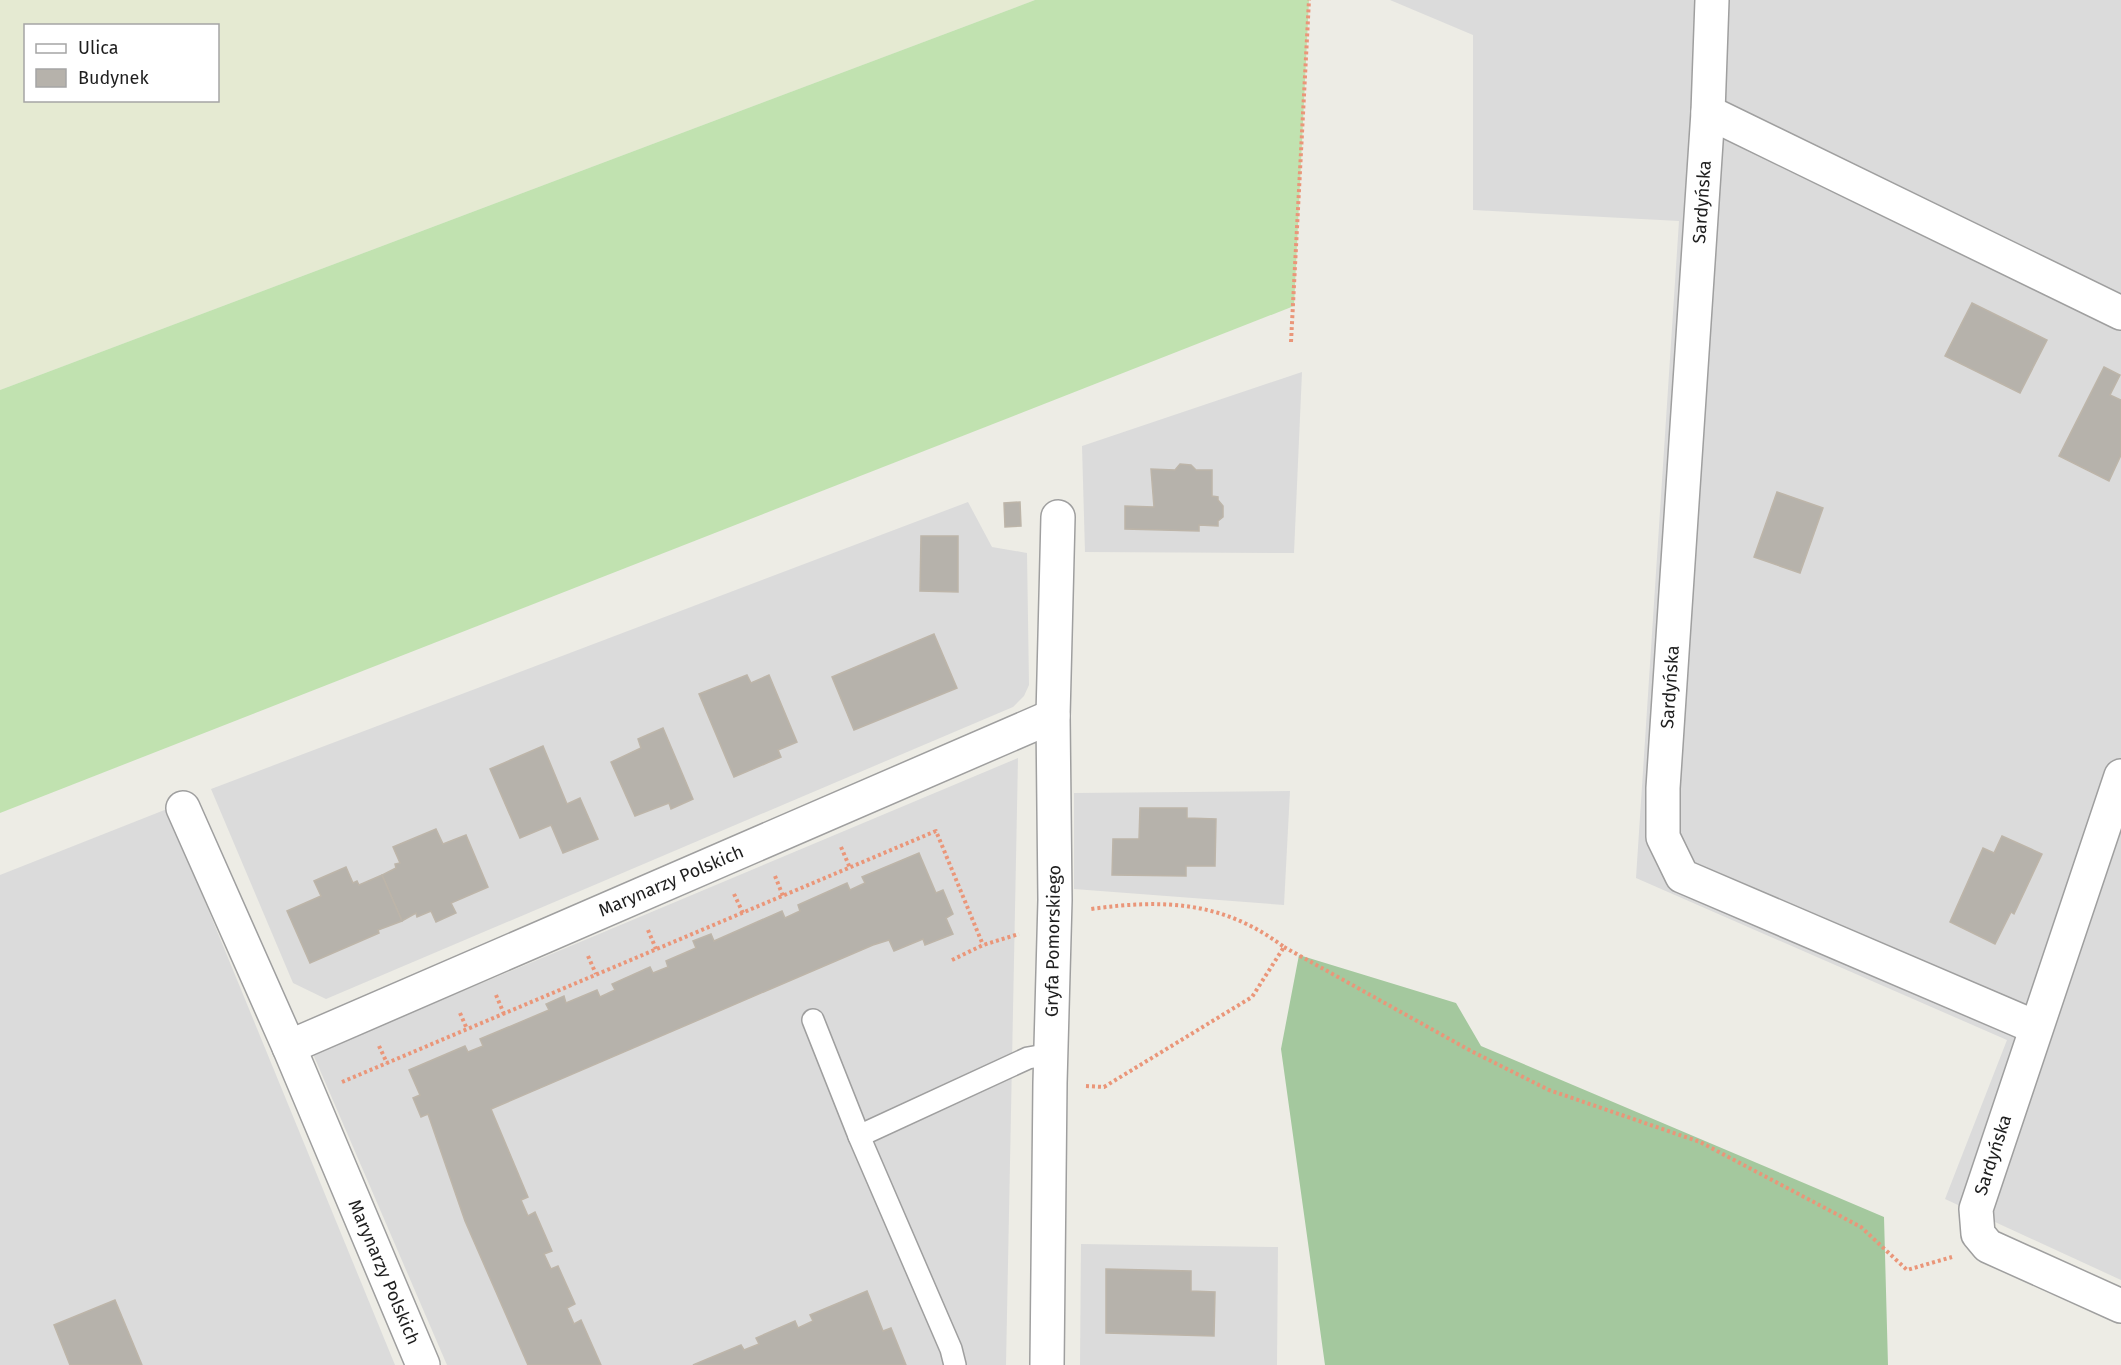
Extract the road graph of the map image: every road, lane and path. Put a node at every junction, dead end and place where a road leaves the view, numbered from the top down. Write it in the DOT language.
graph roads {
  1 [pos="1309,0"];
  2 [pos="1712,0"];
  3 [pos="1708,112"];
  4 [pos="2121,313"];
  5 [pos="1291,342"];
  6 [pos="1058,517"];
  7 [pos="1053,716"];
  8 [pos="2121,776"];
  9 [pos="183,808"];
  10 [pos="1042,922"];
  11 [pos="983,945"];
  12 [pos="1284,947"];
  13 [pos="952,960"];
  14 [pos="813,1020"];
  15 [pos="2035,1026"];
  16 [pos="289,1047"];
  17 [pos="1050,1068"];
  18 [pos="340,1083"];
  19 [pos="859,1136"];
  20 [pos="1988,1246"];
  21 [pos="2121,1306"];
  22 [pos="423,1365"];
  23 [pos="955,1365"];
  24 [pos="1047,1365"];
  1 -- 5 [label="path"];
  2 -- 3 [label="street, Sardyńska"];
  3 -- 4 [label="street"];
  3 -- 15 [label="street, Sardyńska"];
  6 -- 7 [label="street, Gryfa Pomorskiego"];
  7 -- 10 [label="street, Gryfa Pomorskiego"];
  7 -- 16 [label="street, Marynarzy Polskich"];
  8 -- 15 [label="street, Sardyńska"];
  9 -- 16 [label="street, Marynarzy Polskich"];
  10 -- 11 [label="path"];
  10 -- 12 [label="path"];
  10 -- 17 [label="street, Gryfa Pomorskiego"];
  11 -- 13 [label="path"];
  11 -- 18 [label="path"];
  12 -- 17 [label="path"];
  12 -- 20 [label="path"];
  14 -- 19 [label="lane"];
  15 -- 20 [label="street, Sardyńska"];
  16 -- 22 [label="street, Marynarzy Polskich"];
  17 -- 19 [label="lane"];
  17 -- 24 [label="street, Gryfa Pomorskiego"];
  19 -- 23 [label="lane"];
  20 -- 21 [label="street"];
}
